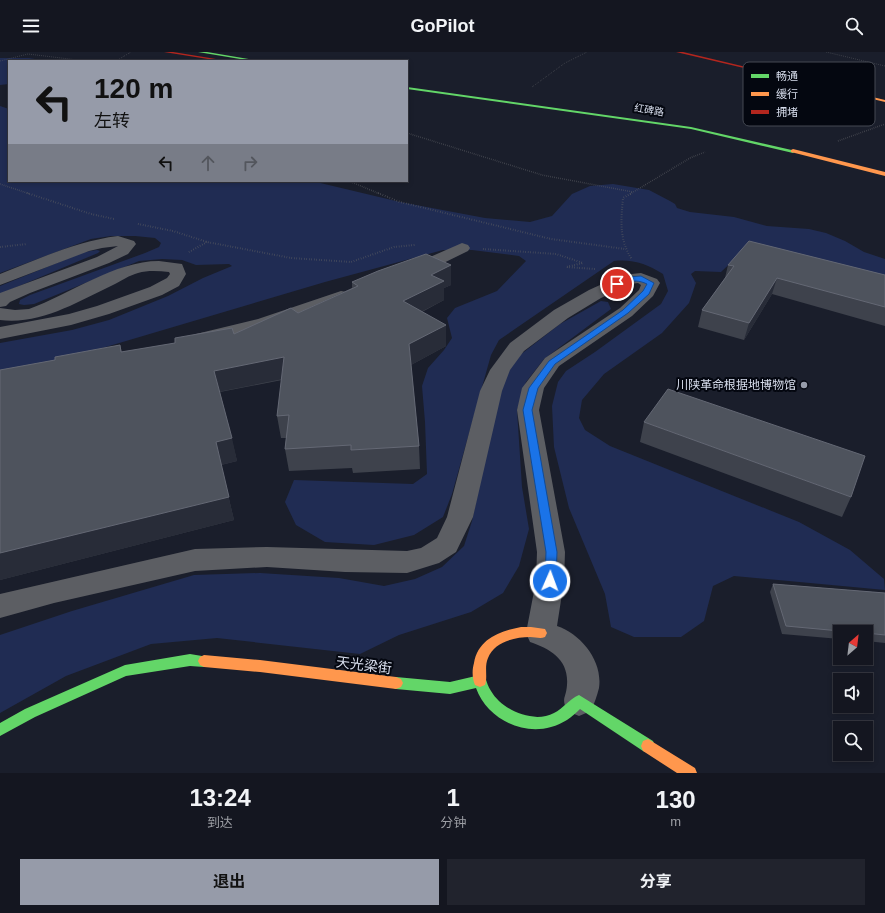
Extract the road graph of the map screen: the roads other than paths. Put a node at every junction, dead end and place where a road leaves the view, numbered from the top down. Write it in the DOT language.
graph roads {
  1 [pos="166,52"];
  2 [pos="200,52"];
  3 [pos="678,52"];
  4 [pos="218,60"];
  5 [pos="253,60"];
  6 [pos="743,67"];
  7 [pos="408,82"];
  8 [pos="408,88"];
  9 [pos="875,99"];
  10 [pos="885,101"];
  11 [pos="885,165"];
  12 [pos="885,174"];
  13 [pos="462,248"];
  14 [pos="396,277"];
  15 [pos="0,280"];
  16 [pos="359,290"];
  17 [pos="0,302"];
  18 [pos="0,314"];
  19 [pos="0,333"];
  20 [pos="189,342"];
  21 [pos="0,606"];
  22 [pos="541,633"];
  23 [pos="480,681"];
  24 [pos="579,701"];
  25 [pos="0,730"];
  26 [pos="690,773"];
  1 -- 4 [label="main road"];
  2 -- 5 [label="main road"];
  3 -- 6 [label="main road"];
  7 -- 11 [label="main road"];
  8 -- 12 [label="main road, 红碑路"];
  9 -- 10 [label="main road"];
  13 -- 14 [label="street"];
  15 -- 17 [label="street"];
  16 -- 20 [label="street"];
  18 -- 19 [label="street"];
  21 -- 22 [label="street"];
  22 -- 23 [label="main road"];
  22 -- 24 [label="street"];
  23 -- 24 [label="main road"];
  23 -- 25 [label="main road, 天光梁街"];
  24 -- 26 [label="main road"];
}
